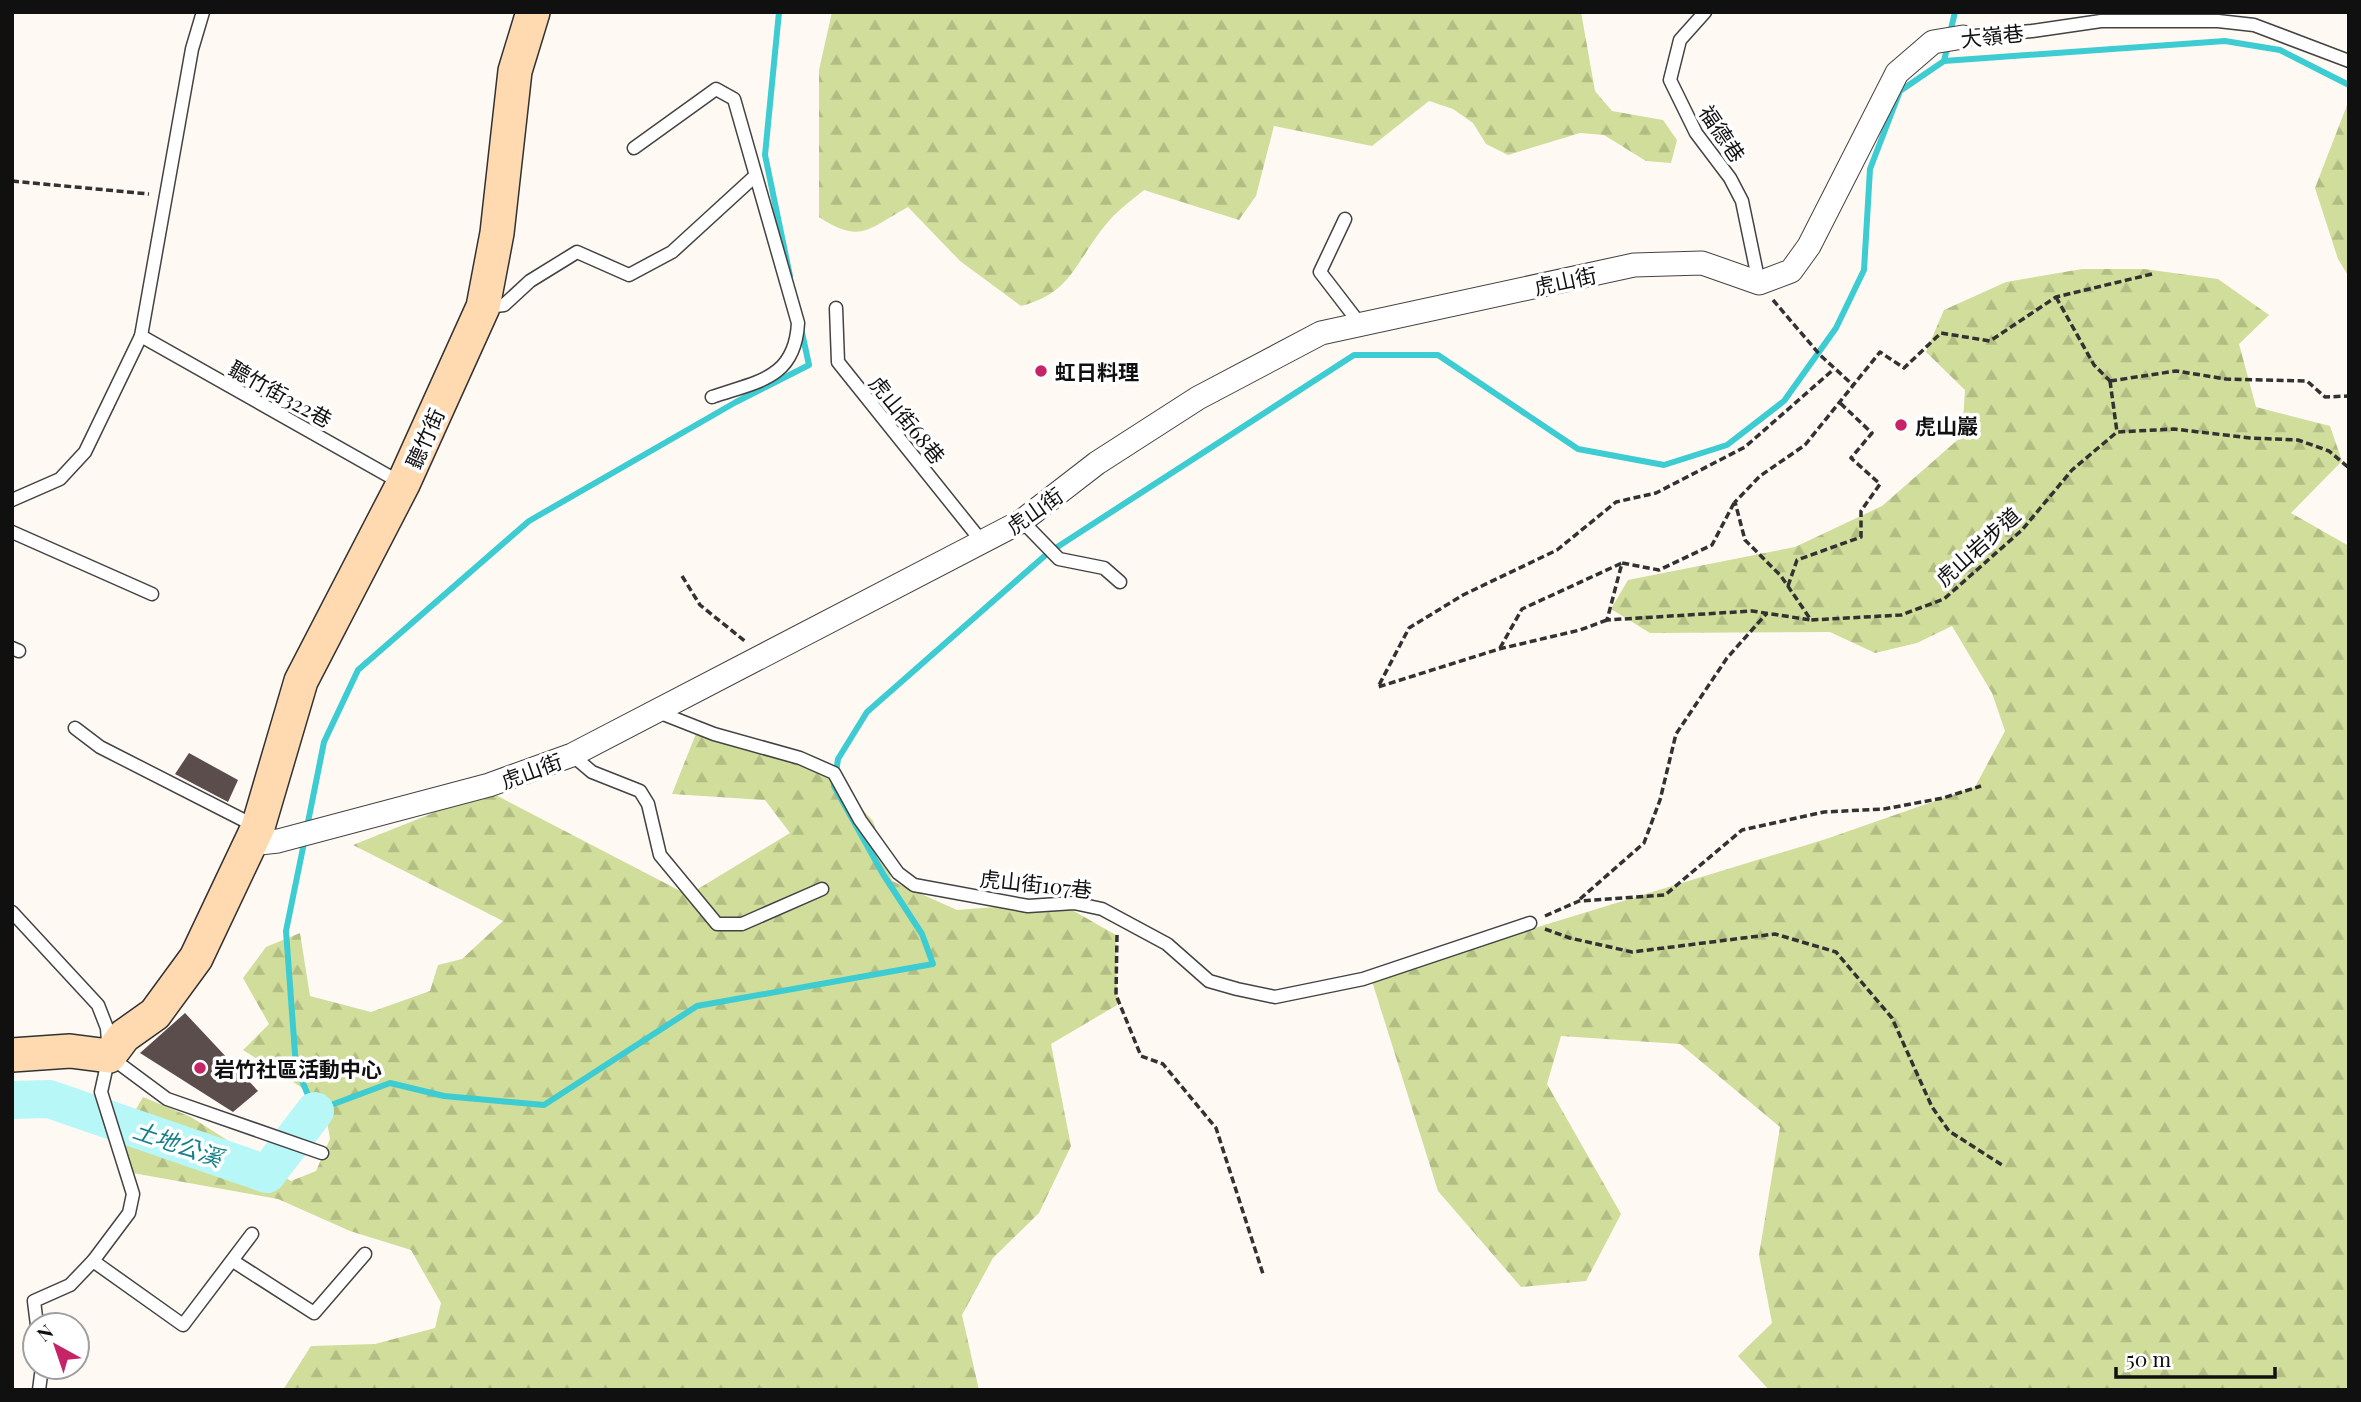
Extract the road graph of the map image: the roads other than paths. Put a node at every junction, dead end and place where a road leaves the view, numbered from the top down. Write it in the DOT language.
graph roads {
  1 [pos="203,12"];
  2 [pos="533,12"];
  3 [pos="1705,12"];
  4 [pos="1963,37"];
  5 [pos="2349,61"];
  6 [pos="634,148"];
  7 [pos="754,177"];
  8 [pos="1345,219"];
  9 [pos="1759,283"];
  10 [pos="483,307"];
  11 [pos="836,308"];
  12 [pos="1360,324"];
  13 [pos="141,336"];
  14 [pos="712,397"];
  15 [pos="403,484"];
  16 [pos="12,500"];
  17 [pos="1022,521"];
  18 [pos="12,532"];
  19 [pos="983,543"];
  20 [pos="1120,582"];
  21 [pos="152,594"];
  22 [pos="657,711"];
  23 [pos="75,728"];
  24 [pos="572,755"];
  25 [pos="262,838"];
  26 [pos="822,889"];
  27 [pos="12,912"];
  28 [pos="1530,923"];
  29 [pos="12,1055"];
  30 [pos="109,1056"];
  31 [pos="322,1153"];
  32 [pos="252,1234"];
  33 [pos="365,1254"];
  34 [pos="93,1261"];
  35 [pos="233,1261"];
  36 [pos="35,1311"];
  1 -- 13 [label="lane"];
  2 -- 10 [label="street, 聽竹街"];
  3 -- 9 [label="lane, 福德巷"];
  4 -- 5 [label="lane, 大嶺巷"];
  4 -- 9 [label="street, 大嶺巷"];
  6 -- 7 [label="lane"];
  7 -- 10 [label="lane"];
  7 -- 14 [label="lane"];
  8 -- 12 [label="lane"];
  9 -- 12 [label="street, 虎山街"];
  10 -- 15 [label="street, 聽竹街"];
  11 -- 19 [label="lane, 虎山街68巷"];
  12 -- 17 [label="street, 虎山街"];
  13 -- 15 [label="lane, 聽竹街322巷"];
  13 -- 16 [label="lane"];
  15 -- 25 [label="street, 聽竹街"];
  17 -- 19 [label="street, 虎山街"];
  17 -- 20 [label="lane"];
  18 -- 21 [label="lane"];
  19 -- 22 [label="street, 虎山街"];
  22 -- 24 [label="street, 虎山街"];
  22 -- 28 [label="lane, 虎山街107巷"];
  23 -- 25 [label="lane"];
  24 -- 25 [label="street, 虎山街"];
  24 -- 26 [label="lane"];
  25 -- 30 [label="street"];
  27 -- 30 [label="lane"];
  29 -- 30 [label="street"];
  30 -- 31 [label="lane"];
  30 -- 34 [label="lane"];
  32 -- 35 [label="lane"];
  33 -- 35 [label="lane"];
  34 -- 35 [label="lane"];
  34 -- 36 [label="lane"];
}
